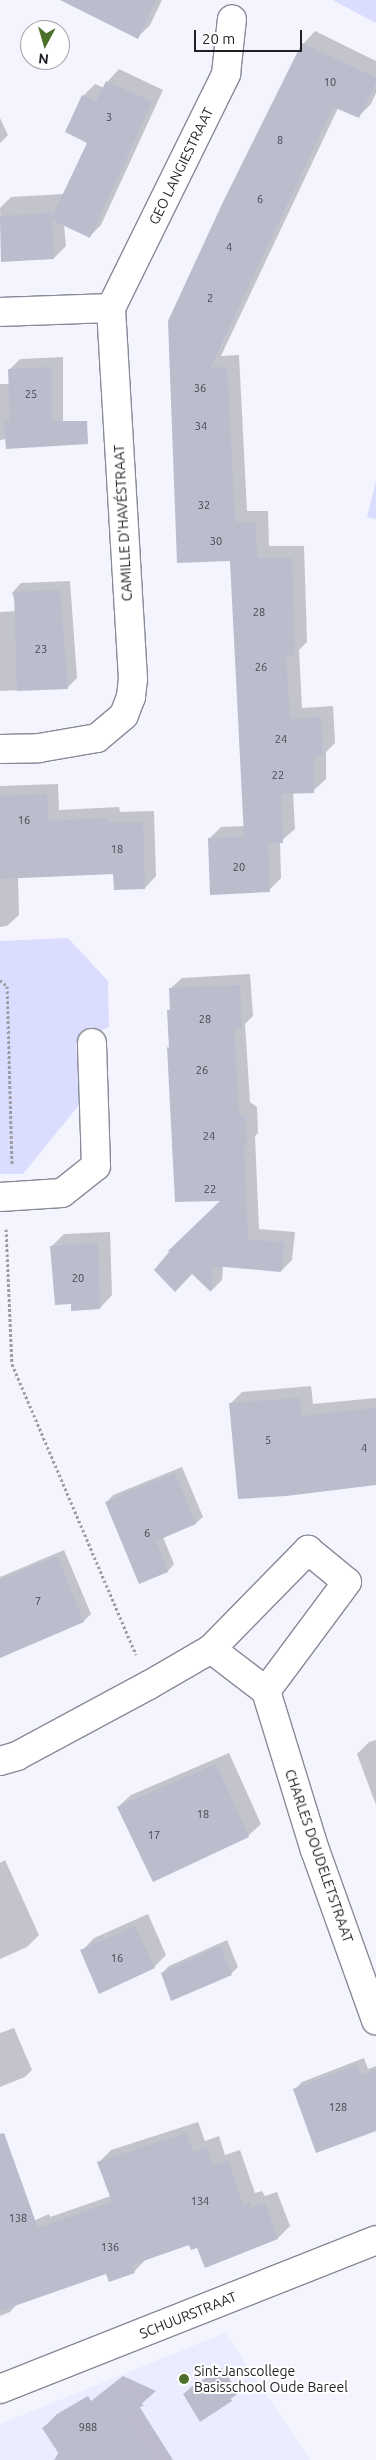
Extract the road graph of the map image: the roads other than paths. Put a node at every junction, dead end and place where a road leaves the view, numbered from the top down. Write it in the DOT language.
graph roads {
  1 [pos="232,19"];
  2 [pos="111,308"];
  3 [pos="0,312"];
  4 [pos="0,749"];
  5 [pos="92,1043"];
  6 [pos="7,1196"];
  7 [pos="211,1649"];
  8 [pos="266,1691"];
  9 [pos="0,1762"];
  10 [pos="376,2020"];
  11 [pos="376,2240"];
  12 [pos="0,2389"];
  1 -- 2 [label="street, GEO LANGIESTRAAT"];
  2 -- 3 [label="street"];
  2 -- 4 [label="street, CAMILLE D'HAVÉSTRAAT"];
  5 -- 6 [label="street"];
  7 -- 8 [label="street"];
  7 -- 8 [label="street"];
  7 -- 9 [label="street"];
  8 -- 10 [label="street, CHARLES DOUDELETSTRAAT"];
  11 -- 12 [label="street, SCHUURSTRAAT"];
}
